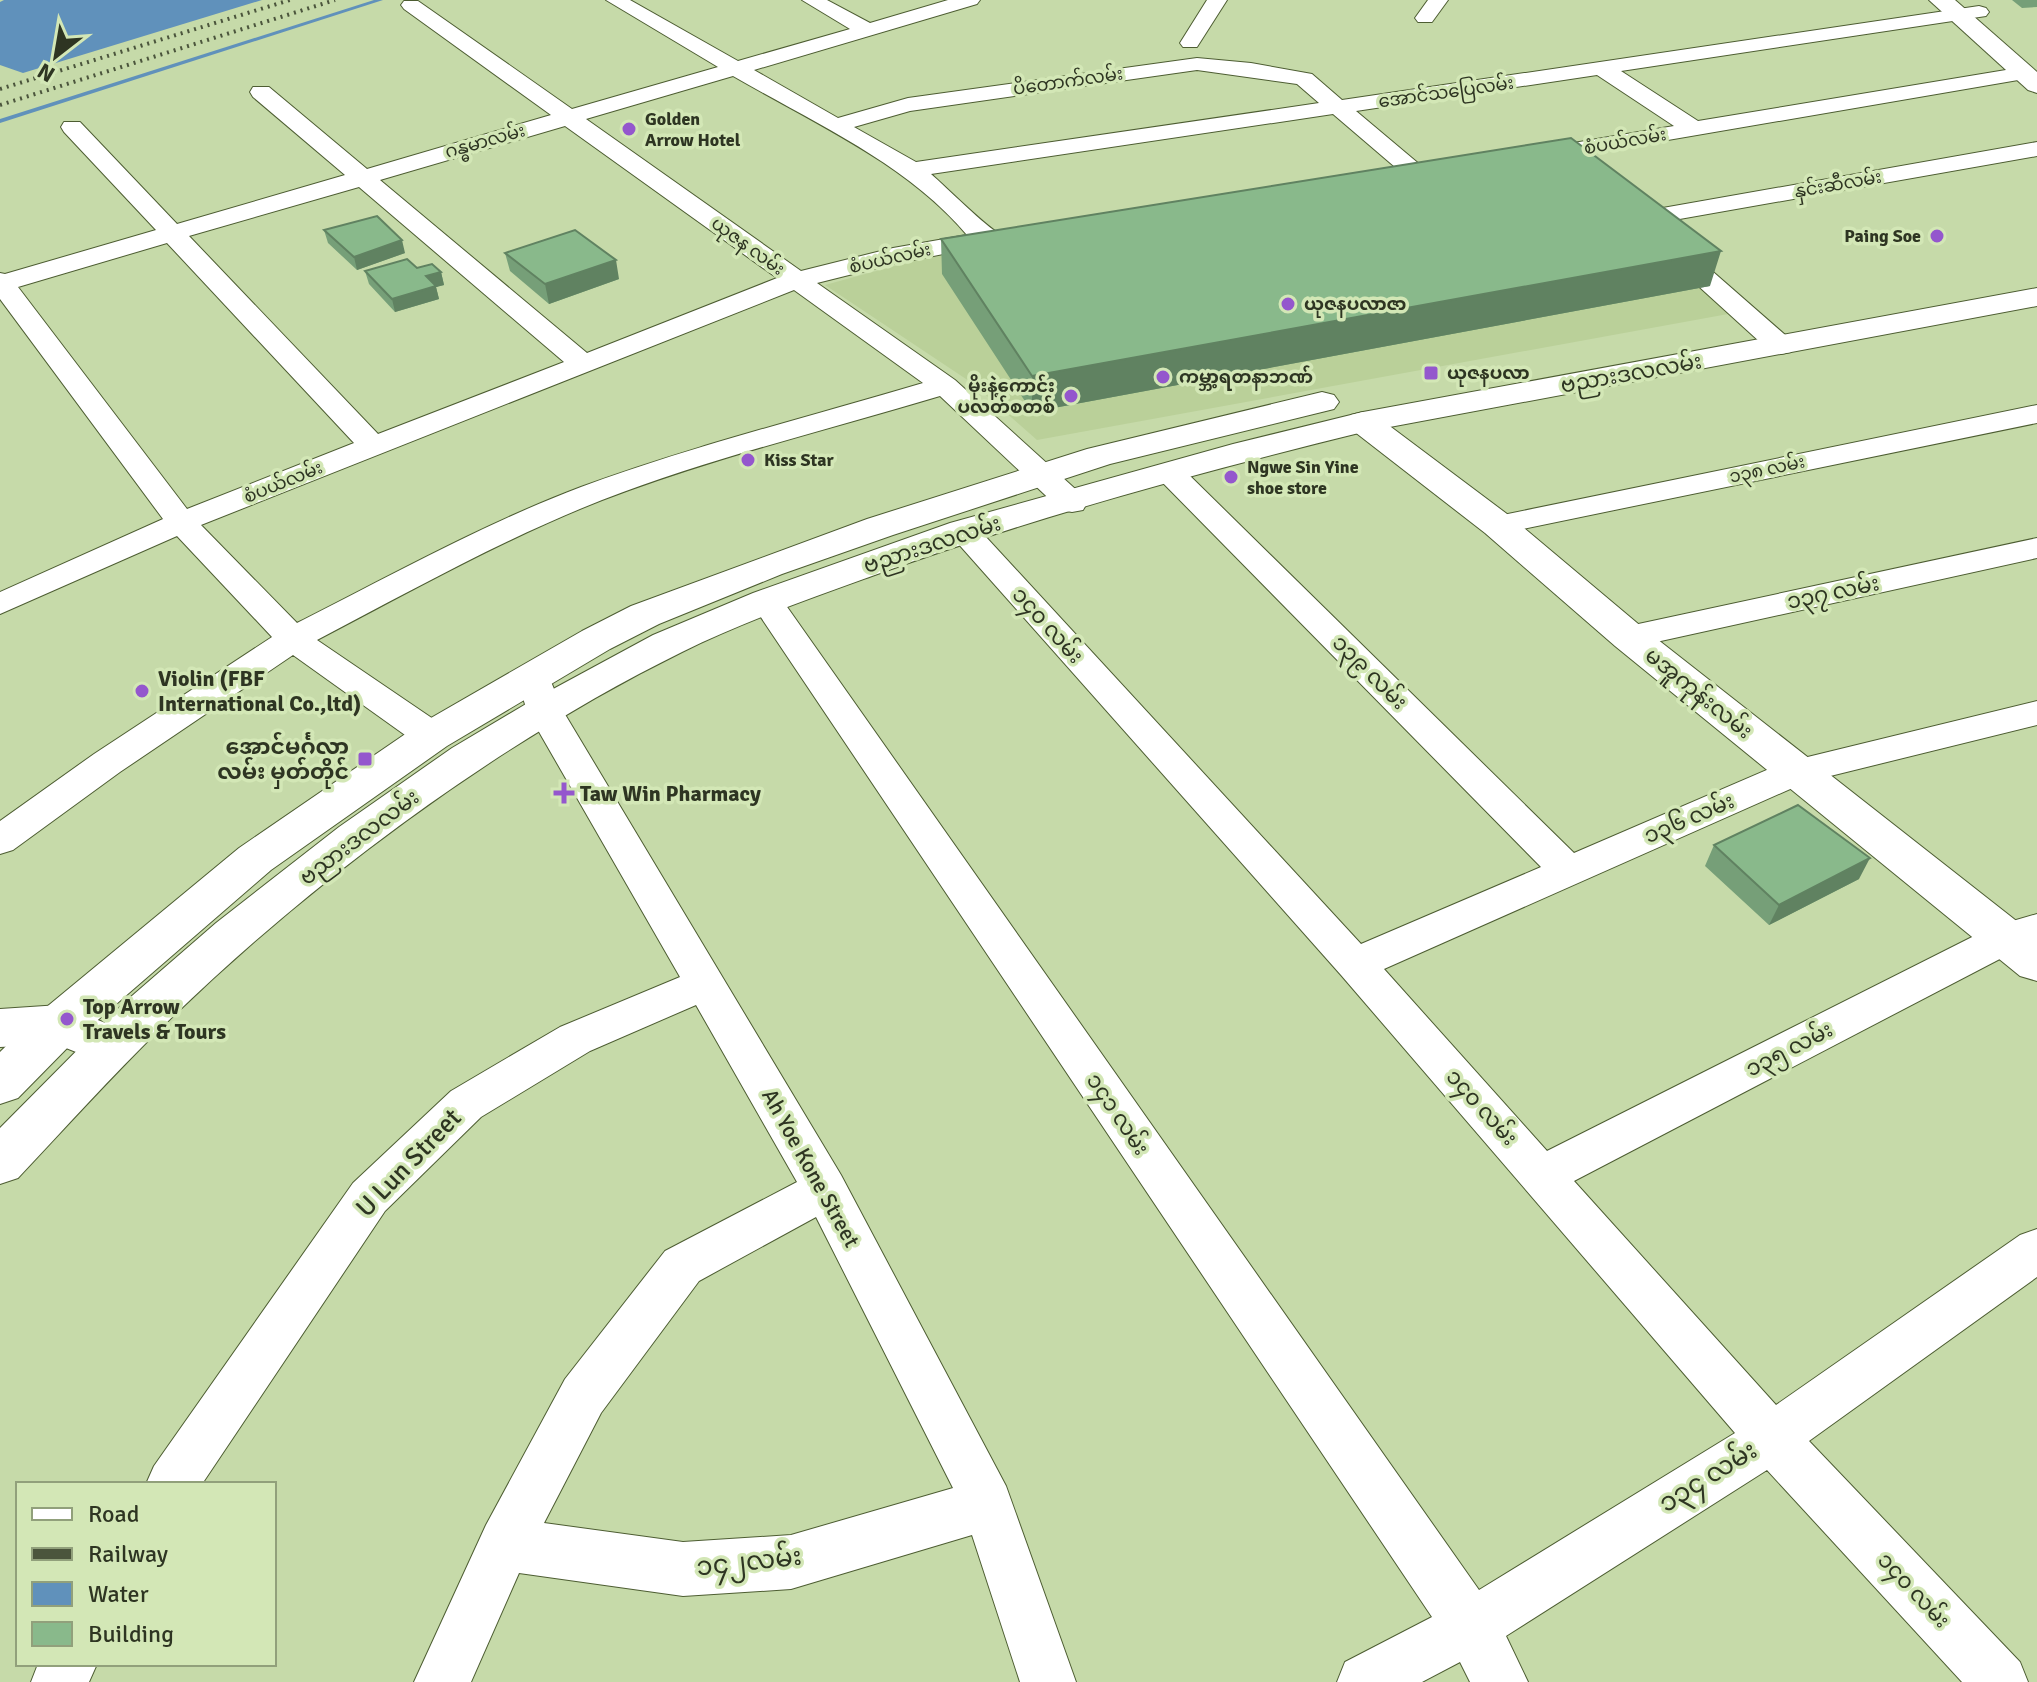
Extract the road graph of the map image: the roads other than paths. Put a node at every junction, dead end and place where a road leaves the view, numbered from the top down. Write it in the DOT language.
graph roads {
  1 [pos="616,0"];
  2 [pos="812,0"];
  3 [pos="970,0"];
  4 [pos="1217,0"];
  5 [pos="1438,0"];
  6 [pos="411,5"];
  7 [pos="1961,7"];
  8 [pos="1425,18"];
  9 [pos="866,29"];
  10 [pos="1190,43"];
  11 [pos="731,68"];
  12 [pos="1603,69"];
  13 [pos="2033,73"];
  14 [pos="261,92"];
  15 [pos="1339,107"];
  16 [pos="568,117"];
  17 [pos="835,126"];
  18 [pos="72,127"];
  19 [pos="1694,129"];
  20 [pos="2037,149"];
  21 [pos="1561,152"];
  22 [pos="1503,161"];
  23 [pos="1446,169"];
  24 [pos="1581,169"];
  25 [pos="912,170"];
  26 [pos="1417,174"];
  27 [pos="359,177"];
  28 [pos="1386,179"];
  29 [pos="171,232"];
  30 [pos="1015,235"];
  31 [pos="984,239"];
  32 [pos="2037,275"];
  33 [pos="796,280"];
  34 [pos="1,282"];
  35 [pos="2037,297"];
  36 [pos="1768,335"];
  37 [pos="582,363"];
  38 [pos="945,386"];
  39 [pos="2037,414"];
  40 [pos="1363,422"];
  41 [pos="373,446"];
  42 [pos="1171,474"];
  43 [pos="1059,489"];
  44 [pos="181,522"];
  45 [pos="1498,525"];
  46 [pos="963,531"];
  47 [pos="2037,548"];
  48 [pos="766,601"];
  49 [pos="0,604"];
  50 [pos="1629,637"];
  51 [pos="293,639"];
  52 [pos="539,693"];
  53 [pos="2037,713"];
  54 [pos="432,736"];
  55 [pos="1796,772"];
  56 [pos="0,840"];
  57 [pos="1568,871"];
  58 [pos="2027,943"];
  59 [pos="1355,964"];
  60 [pos="706,983"];
  61 [pos="60,1024"];
  62 [pos="0,1028"];
  63 [pos="111,1046"];
  64 [pos="0,1084"];
  65 [pos="0,1162"];
  66 [pos="1543,1175"];
  67 [pos="825,1189"];
  68 [pos="2037,1250"];
  69 [pos="1772,1438"];
  70 [pos="173,1482"];
  71 [pos="988,1504"];
  72 [pos="505,1544"];
  73 [pos="1471,1626"];
  74 [pos="442,1682"];
  75 [pos="1048,1682"];
  76 [pos="1365,1682"];
  77 [pos="1500,1682"];
  78 [pos="2000,1682"];
  1 -- 11 [label="street"];
  2 -- 9 [label="street"];
  3 -- 9 [label="street, ဂန္ဓမာလမ်း"];
  4 -- 10 [label="street"];
  5 -- 8 [label="street"];
  6 -- 16 [label="street, ယုဇန လမ်း"];
  7 -- 12 [label="street, အောင်သပြေလမ်း"];
  7 -- 13 [label="main road"];
  9 -- 11 [label="street, ဂန္ဓမာလမ်း"];
  11 -- 16 [label="street, ဂန္ဓမာလမ်း"];
  11 -- 17 [label="street"];
  12 -- 15 [label="street, အောင်သပြေလမ်း"];
  12 -- 19 [label="street"];
  13 -- 19 [label="street, စံပယ်လမ်း"];
  14 -- 27 [label="street"];
  15 -- 17 [label="street, ပိတောက်လမ်း"];
  15 -- 25 [label="street, အောင်သပြေလမ်း"];
  15 -- 26 [label="street"];
  16 -- 27 [label="street, ဂန္ဓမာလမ်း"];
  16 -- 33 [label="street, ယုဇန လမ်း"];
  17 -- 25 [label="street"];
  18 -- 29 [label="street"];
  19 -- 21 [label="street, စံပယ်လမ်း"];
  20 -- 36 [label="street, နှင်းဆီလမ်း"];
  21 -- 22 [label="street, စံပယ်လမ်း"];
  21 -- 24 [label="street"];
  23 -- 26 [label="street"];
  25 -- 31 [label="street"];
  26 -- 28 [label="street"];
  27 -- 29 [label="street, ဂန္ဓမာလမ်း"];
  27 -- 37 [label="street"];
  29 -- 34 [label="street, ဂန္ဓမာလမ်း"];
  29 -- 41 [label="street"];
  30 -- 31 [label="street, စံပယ်လမ်း"];
  31 -- 33 [label="street, စံပယ်လမ်း"];
  32 -- 36 [label="main road, ဗညားဒလလမ်း"];
  33 -- 37 [label="street, စံပယ်လမ်း"];
  33 -- 38 [label="street, ယုဇန လမ်း"];
  34 -- 44 [label="street"];
  35 -- 36 [label="main road, ဗညားဒလလမ်း"];
  36 -- 40 [label="main road, ဗညားဒလလမ်း"];
  36 -- 43 [label="main road, ဗညားဒလလမ်း"];
  37 -- 41 [label="street, စံပယ်လမ်း"];
  38 -- 43 [label="street, ယုဇန လမ်း"];
  38 -- 51 [label="street"];
  39 -- 45 [label="street, ၁၃၈ လမ်း"];
  40 -- 42 [label="main road, ဗညားဒလလမ်း"];
  40 -- 45 [label="main road, မအူကုန်းလမ်း"];
  41 -- 44 [label="street, စံပယ်လမ်း"];
  42 -- 43 [label="main road, ဗညားဒလလမ်း"];
  42 -- 57 [label="street, ၁၃၉ လမ်း"];
  43 -- 46 [label="main road, ဗညားဒလလမ်း"];
  43 -- 52 [label="main road, ဗညားဒလလမ်း"];
  44 -- 49 [label="street, စံပယ်လမ်း"];
  44 -- 51 [label="street"];
  45 -- 50 [label="main road, မအူကုန်းလမ်း"];
  46 -- 48 [label="main road, ဗညားဒလလမ်း"];
  46 -- 59 [label="street, ၁၄၀ လမ်း"];
  47 -- 50 [label="street, ၁၃၇ လမ်း"];
  48 -- 52 [label="main road, ဗညားဒလလမ်း"];
  48 -- 73 [label="street, ၁၄၁ လမ်း"];
  50 -- 55 [label="main road, မအူကုန်းလမ်း"];
  51 -- 54 [label="street"];
  51 -- 56 [label="street"];
  52 -- 54 [label="main road, ဗညားဒလလမ်း"];
  52 -- 60 [label="street, Ah Yoe Kone Street"];
  52 -- 63 [label="main road, ဗညားဒလလမ်း"];
  53 -- 55 [label="street, ၁၃၆ လမ်း"];
  54 -- 61 [label="main road, ဗညားဒလလမ်း"];
  55 -- 57 [label="street, ၁၃၆ လမ်း"];
  55 -- 58 [label="main road, မအူကုန်းလမ်း"];
  57 -- 59 [label="street, ၁၃၆ လမ်း"];
  58 -- 66 [label="street, ၁၃၅ လမ်း"];
  59 -- 66 [label="street, ၁၄၀ လမ်း"];
  60 -- 67 [label="street, Ah Yoe Kone Street"];
  60 -- 70 [label="street, U Lun Street"];
  61 -- 62 [label="main road"];
  61 -- 63 [label="main road"];
  61 -- 64 [label="main road, ဗညားဒလလမ်း"];
  63 -- 65 [label="main road, ဗညားဒလလမ်း"];
  66 -- 69 [label="street, ၁၄၀ လမ်း"];
  67 -- 71 [label="street, Ah Yoe Kone Street"];
  67 -- 72 [label="street"];
  68 -- 69 [label="street, ၁၃၄ လမ်း"];
  69 -- 73 [label="street, ၁၃၄ လမ်း"];
  69 -- 78 [label="street, ၁၄၀ လမ်း"];
  71 -- 72 [label="street, ၁၄၂လမ်း"];
  71 -- 75 [label="street, Ah Yoe Kone Street"];
  72 -- 74 [label="street"];
  73 -- 76 [label="street, ၁၃၄ လမ်း"];
  73 -- 77 [label="street, ၁၄၁ လမ်း"];
}
